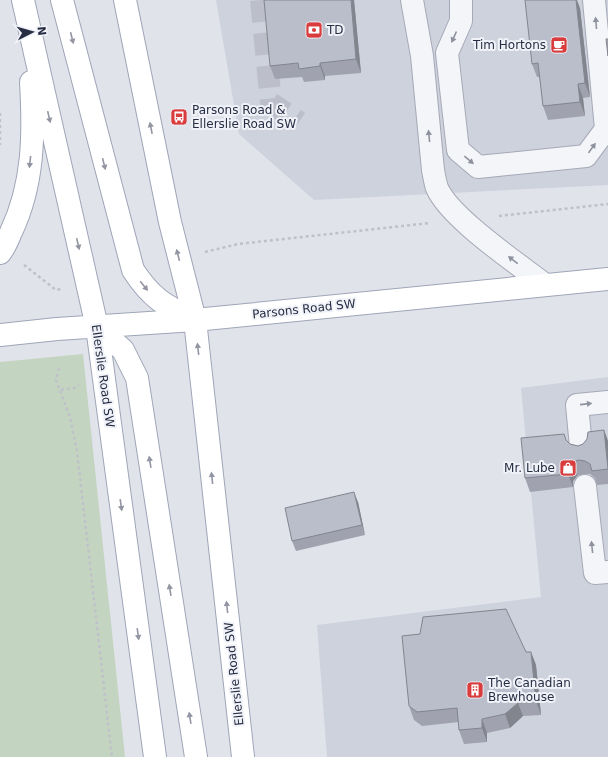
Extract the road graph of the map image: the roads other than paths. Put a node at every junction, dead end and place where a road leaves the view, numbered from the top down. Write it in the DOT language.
graph roads {
  1 [pos="23,0"];
  2 [pos="62,0"];
  3 [pos="125,0"];
  4 [pos="412,0"];
  5 [pos="461,0"];
  6 [pos="594,0"];
  7 [pos="28,25"];
  8 [pos="9,257"];
  9 [pos="608,279"];
  10 [pos="544,284"];
  11 [pos="195,320"];
  12 [pos="97,328"];
  13 [pos="0,334"];
  14 [pos="608,402"];
  15 [pos="581,447"];
  16 [pos="585,486"];
  17 [pos="608,572"];
  18 [pos="155,757"];
  19 [pos="196,757"];
  20 [pos="243,757"];
  1 -- 7 [label="main road, Ellerslie Road SW"];
  2 -- 11 [label="main road, one-way"];
  11 -- 3 [label="main road, Ellerslie Road SW, one-way"];
  10 -- 4 [label="lane, one-way"];
  5 -- 6 [label="lane, one-way"];
  7 -- 8 [label="main road, one-way"];
  7 -- 12 [label="main road, Ellerslie Road SW, one-way"];
  9 -- 10 [label="main road, Parsons Road SW"];
  10 -- 11 [label="main road, Parsons Road SW"];
  11 -- 12 [label="main road, Parsons Road SW"];
  20 -- 11 [label="main road, Ellerslie Road SW, one-way"];
  12 -- 13 [label="main road, Parsons Road SW"];
  12 -- 18 [label="main road, Ellerslie Road SW, one-way"];
  19 -- 12 [label="main road, one-way"];
  15 -- 14 [label="lane, one-way"];
  17 -- 16 [label="lane, one-way"];
}
